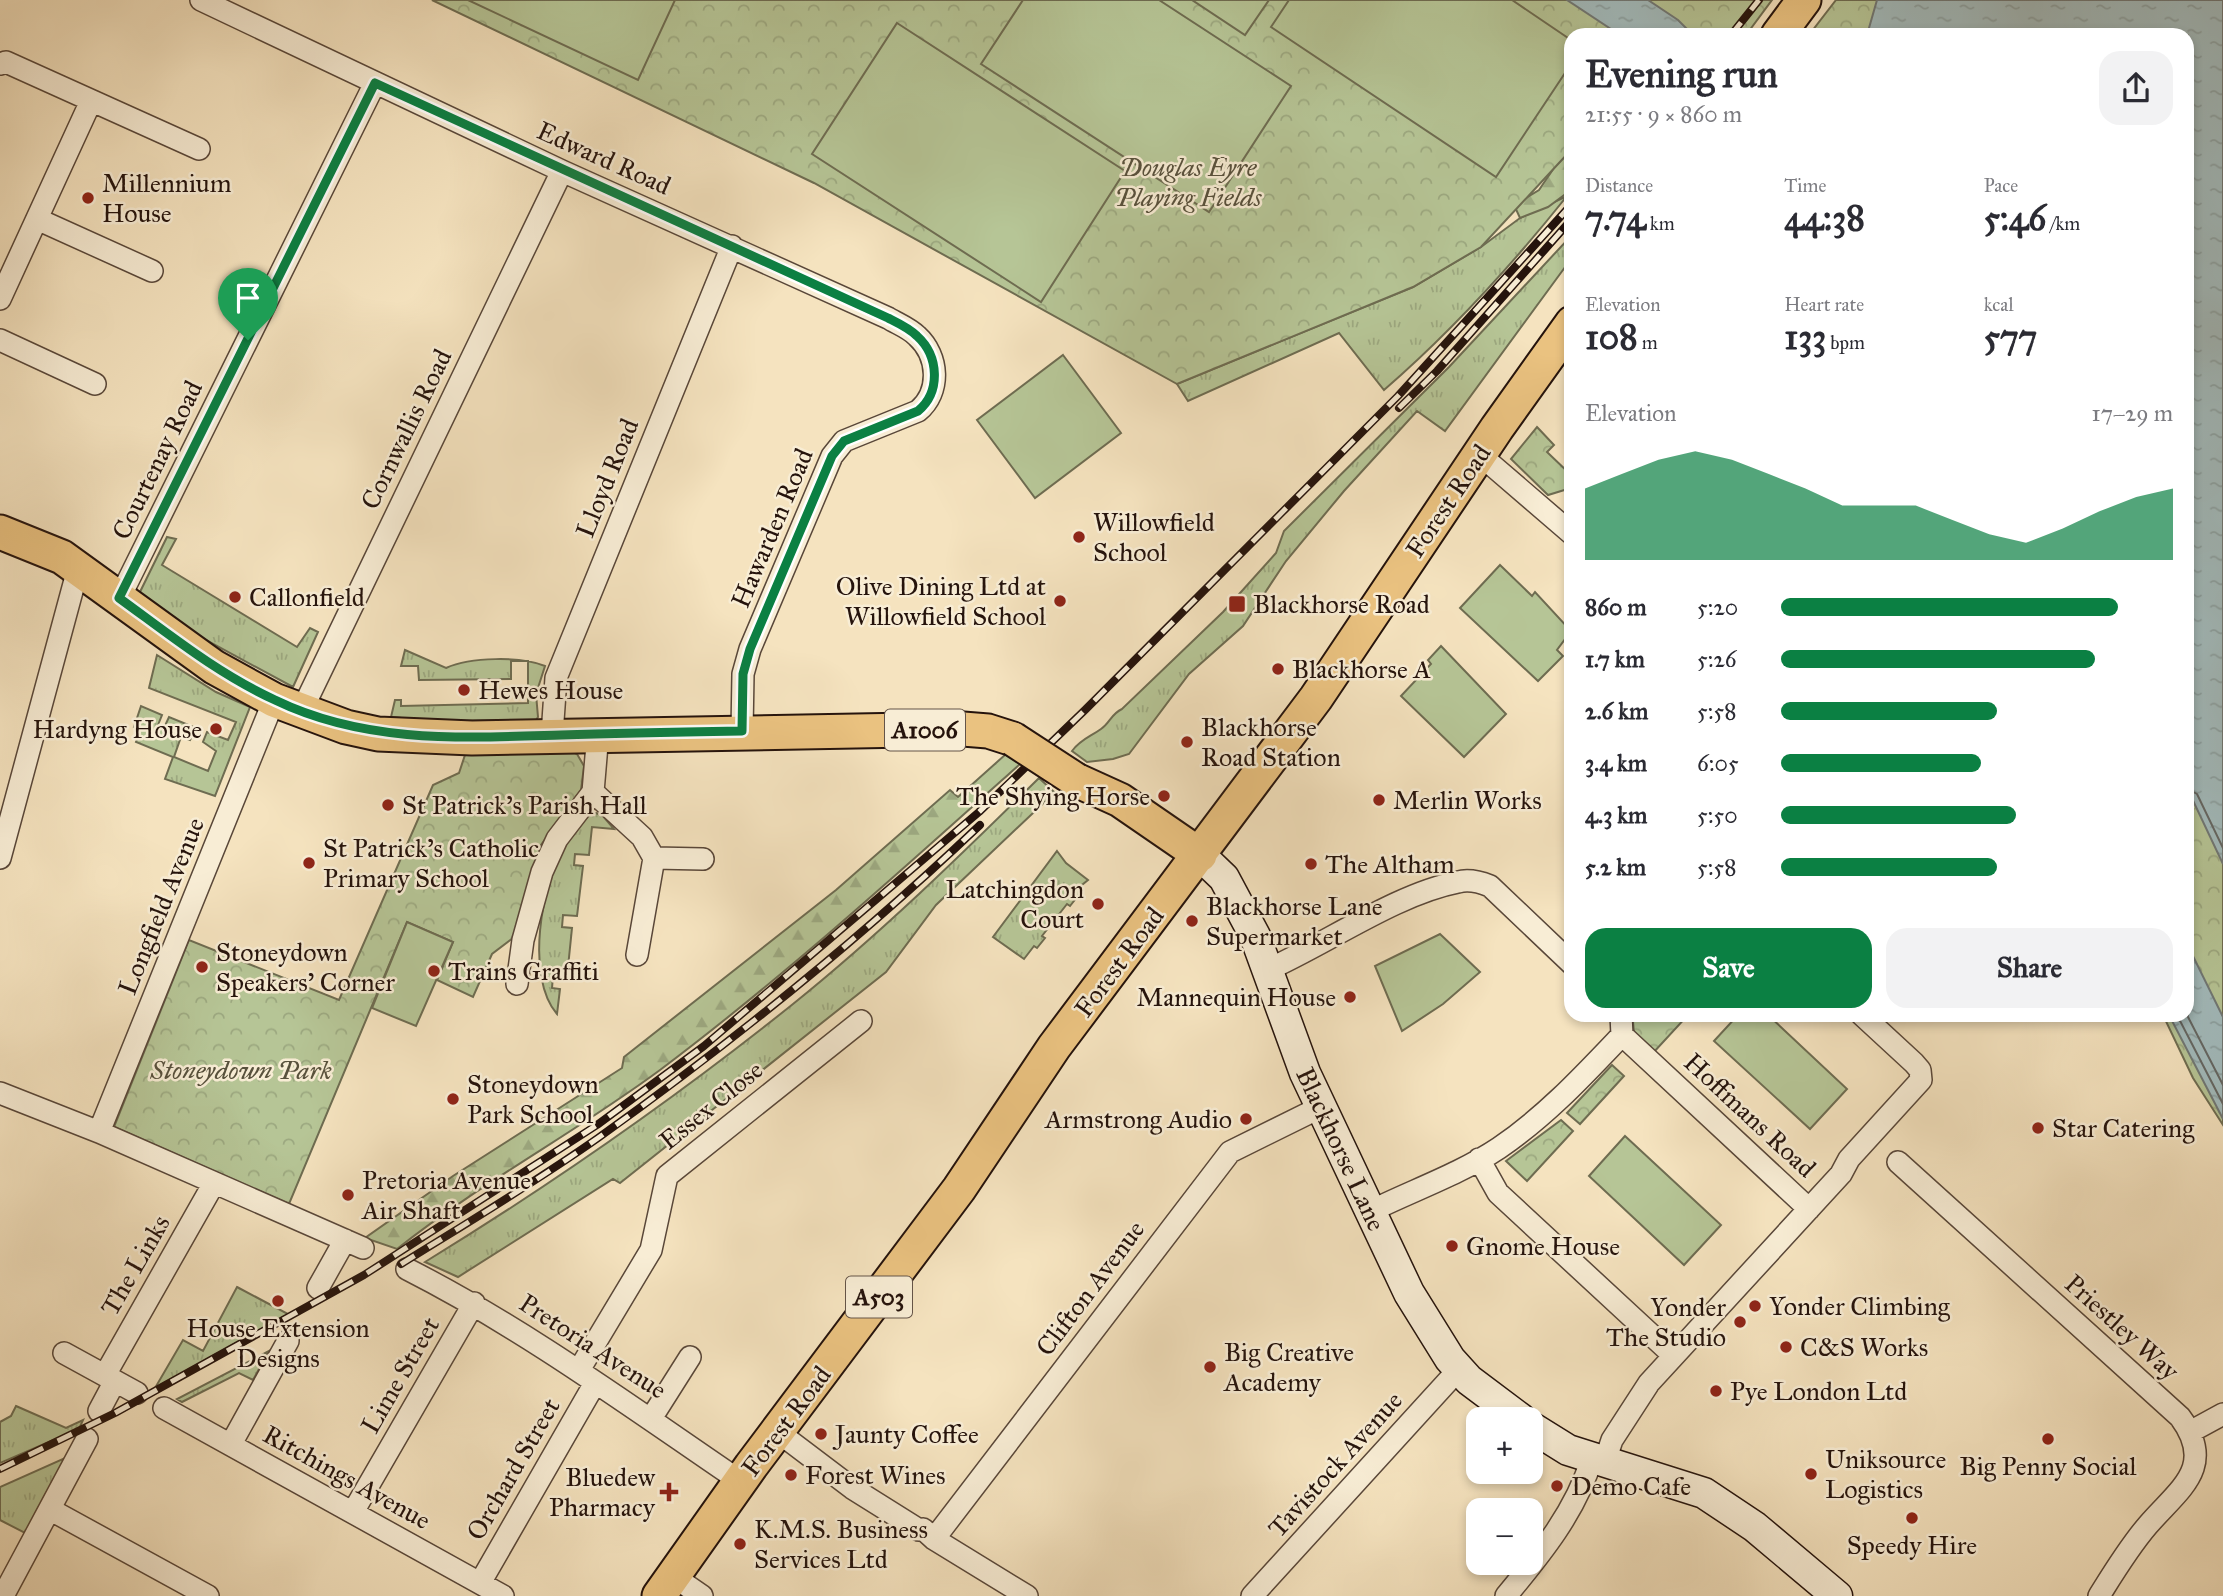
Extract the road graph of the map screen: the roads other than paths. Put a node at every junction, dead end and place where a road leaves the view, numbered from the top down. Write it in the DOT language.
graph roads {
  1 [pos="201,0"];
  2 [pos="1804,0"];
  3 [pos="1783,28"];
  4 [pos="0,64"];
  5 [pos="375,83"];
  6 [pos="91,101"];
  7 [pos="199,149"];
  8 [pos="562,171"];
  9 [pos="37,219"];
  10 [pos="732,246"];
  11 [pos="152,271"];
  12 [pos="0,299"];
  13 [pos="1564,334"];
  14 [pos="0,340"];
  15 [pos="95,384"];
  16 [pos="928,403"];
  17 [pos="1479,454"];
  18 [pos="1564,527"];
  19 [pos="0,531"];
  20 [pos="78,569"];
  21 [pos="119,598"];
  22 [pos="288,706"];
  23 [pos="742,731"];
  24 [pos="598,733"];
  25 [pos="552,735"];
  26 [pos="593,792"];
  27 [pos="1200,855"];
  28 [pos="0,858"];
  29 [pos="654,858"];
  30 [pos="703,859"];
  31 [pos="637,955"];
  32 [pos="1564,956"];
  33 [pos="1268,970"];
  34 [pos="517,984"];
  35 [pos="861,1021"];
  36 [pos="1870,1022"];
  37 [pos="1621,1025"];
  38 [pos="0,1093"];
  39 [pos="1321,1107"];
  40 [pos="99,1132"];
  41 [pos="1479,1159"];
  42 [pos="1898,1162"];
  43 [pos="214,1183"];
  44 [pos="1809,1209"];
  45 [pos="1368,1212"];
  46 [pos="408,1269"];
  47 [pos="318,1288"];
  48 [pos="474,1303"];
  49 [pos="288,1341"];
  50 [pos="64,1353"];
  51 [pos="1674,1355"];
  52 [pos="690,1357"];
  53 [pos="1459,1369"];
  54 [pos="587,1377"];
  55 [pos="110,1378"];
  56 [pos="137,1393"];
  57 [pos="1506,1407"];
  58 [pos="164,1408"];
  59 [pos="99,1411"];
  60 [pos="2223,1414"];
  61 [pos="652,1417"];
  62 [pos="778,1432"];
  63 [pos="2190,1432"];
  64 [pos="1543,1434"];
  65 [pos="87,1439"];
  66 [pos="231,1444"];
  67 [pos="1599,1460"];
  68 [pos="740,1481"];
  69 [pos="51,1510"];
  70 [pos="354,1512"];
  71 [pos="933,1539"];
  72 [pos="480,1583"];
  73 [pos="666,1586"];
  74 [pos="3,1596"];
  75 [pos="208,1596"];
  76 [pos="503,1596"];
  77 [pos="702,1596"];
  78 [pos="1027,1596"];
  79 [pos="1252,1596"];
  80 [pos="1506,1596"];
  81 [pos="1837,1596"];
  82 [pos="2099,1596"];
  1 -- 5 [label="street, Edward Road"];
  2 -- 3 [label="main road"];
  4 -- 6 [label="street"];
  5 -- 8 [label="street, Edward Road"];
  5 -- 21 [label="street, Courtenay Road"];
  6 -- 7 [label="street"];
  6 -- 9 [label="street"];
  8 -- 10 [label="street, Edward Road"];
  8 -- 22 [label="street, Cornwallis Road"];
  9 -- 11 [label="street"];
  9 -- 12 [label="street"];
  10 -- 16 [label="street, Edward Road"];
  10 -- 25 [label="street, Lloyd Road"];
  13 -- 17 [label="main road, Forest Road / A503"];
  14 -- 15 [label="street"];
  16 -- 23 [label="street, Hawarden Road"];
  17 -- 18 [label="street"];
  17 -- 27 [label="main road, Forest Road / A503"];
  19 -- 20 [label="main road, A1006"];
  20 -- 21 [label="main road, A1006"];
  20 -- 28 [label="street"];
  21 -- 22 [label="main road, A1006"];
  22 -- 25 [label="main road, A1006"];
  22 -- 40 [label="street, Longfield Avenue"];
  23 -- 24 [label="main road, A1006"];
  23 -- 27 [label="main road, A1006, bridge"];
  24 -- 25 [label="main road, A1006"];
  24 -- 26 [label="street"];
  26 -- 29 [label="street"];
  26 -- 34 [label="street"];
  27 -- 33 [label="main road, Blackhorse Lane"];
  27 -- 62 [label="main road, Forest Road / A503"];
  29 -- 30 [label="street"];
  29 -- 31 [label="street"];
  32 -- 33 [label="street"];
  33 -- 39 [label="main road, Blackhorse Lane"];
  35 -- 54 [label="street, Essex Close"];
  36 -- 44 [label="street"];
  37 -- 41 [label="street"];
  37 -- 44 [label="street, Hoffmans Road"];
  38 -- 40 [label="street"];
  39 -- 45 [label="main road, Blackhorse Lane"];
  39 -- 71 [label="street, Clifton Avenue"];
  40 -- 43 [label="street"];
  41 -- 45 [label="street"];
  41 -- 51 [label="street"];
  42 -- 63 [label="street, Priestley Way"];
  43 -- 47 [label="street"];
  43 -- 55 [label="street, The Links"];
  44 -- 51 [label="street"];
  45 -- 53 [label="main road, Blackhorse Lane"];
  46 -- 48 [label="street, Pretoria Avenue"];
  48 -- 54 [label="street, Pretoria Avenue"];
  48 -- 70 [label="street, Lime Street"];
  49 -- 66 [label="street"];
  50 -- 55 [label="street"];
  51 -- 67 [label="street"];
  52 -- 61 [label="street"];
  53 -- 57 [label="main road, Blackhorse Lane"];
  53 -- 79 [label="street, Tavistock Avenue"];
  54 -- 61 [label="street, Pretoria Avenue"];
  54 -- 72 [label="street, Orchard Street"];
  55 -- 56 [label="street"];
  55 -- 59 [label="street, The Links"];
  58 -- 66 [label="street, Ritchings Avenue"];
  60 -- 63 [label="street"];
  61 -- 68 [label="street, Pretoria Avenue"];
  62 -- 68 [label="main road, Forest Road / A503"];
  62 -- 71 [label="street"];
  63 -- 82 [label="street"];
  64 -- 67 [label="main road"];
  65 -- 69 [label="street"];
  66 -- 70 [label="street, Ritchings Avenue"];
  67 -- 80 [label="street"];
  67 -- 81 [label="main road"];
  68 -- 73 [label="main road, Forest Road / A503"];
  69 -- 74 [label="street"];
  69 -- 75 [label="street"];
  70 -- 72 [label="street, Ritchings Avenue"];
  71 -- 78 [label="street"];
  72 -- 76 [label="street, Ritchings Avenue"];
  73 -- 77 [label="street"];
}
